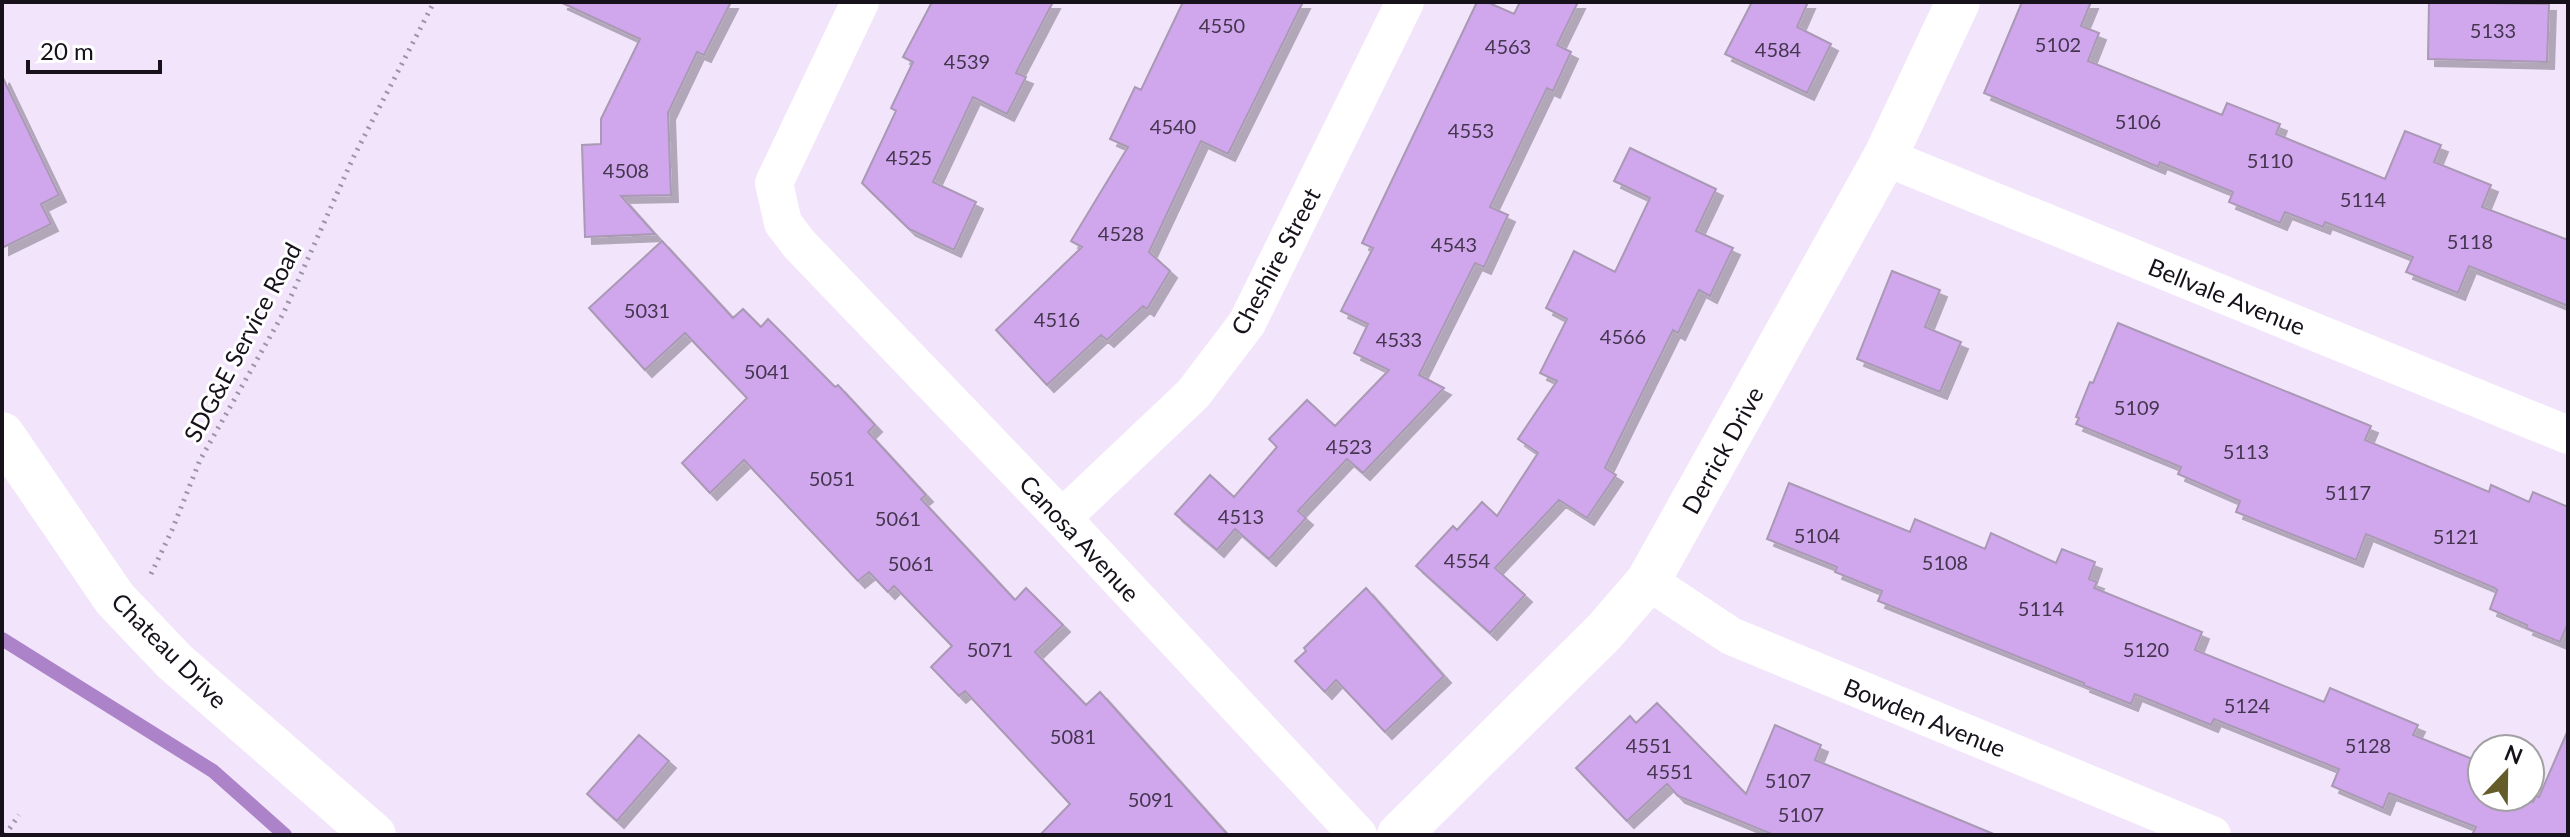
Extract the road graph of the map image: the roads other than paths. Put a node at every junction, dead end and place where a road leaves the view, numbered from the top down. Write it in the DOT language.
graph roads {
  1 [pos="860,2"];
  2 [pos="1405,2"];
  3 [pos="1958,2"];
  4 [pos="1885,157"];
  5 [pos="2,434"];
  6 [pos="2568,435"];
  7 [pos="1062,518"];
  8 [pos="1648,581"];
  9 [pos="374,835"];
  10 [pos="1358,835"];
  11 [pos="1399,835"];
  12 [pos="2212,835"];
  1 -- 7 [label="street, Canosa Avenue"];
  2 -- 7 [label="street, Cheshire Street"];
  3 -- 4 [label="street, Derrick Drive"];
  4 -- 6 [label="street, Bellvale Avenue"];
  4 -- 8 [label="street, Derrick Drive"];
  5 -- 9 [label="street, Chateau Drive"];
  7 -- 10 [label="street, Canosa Avenue"];
  8 -- 11 [label="street, Derrick Drive"];
  8 -- 12 [label="street, Bowden Avenue"];
}
